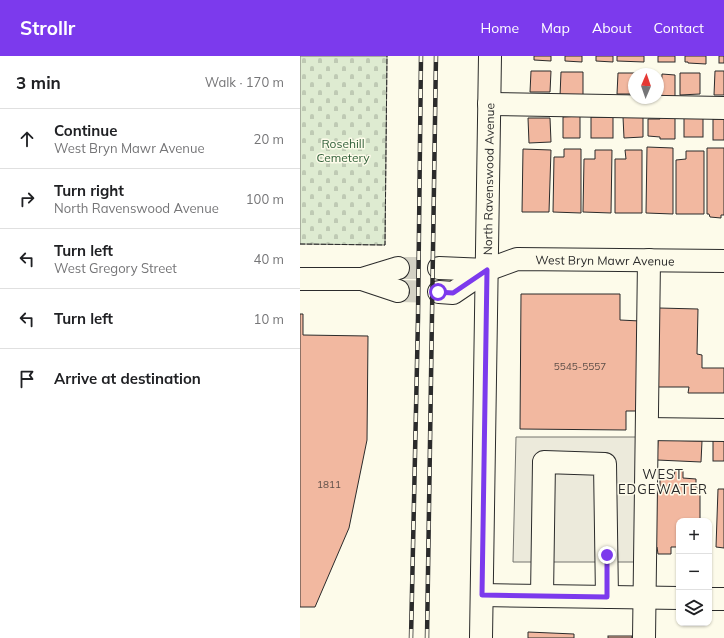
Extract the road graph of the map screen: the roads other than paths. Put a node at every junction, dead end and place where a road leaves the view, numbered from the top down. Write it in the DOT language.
graph roads {
  1 [pos="490,56"];
  2 [pos="490,104"];
  3 [pos="724,108"];
  4 [pos="649,260"];
  5 [pos="724,261"];
  6 [pos="398,268"];
  7 [pos="439,268"];
  8 [pos="487,270"];
  9 [pos="300,279"];
  10 [pos="362,279"];
  11 [pos="398,291"];
  12 [pos="438,292"];
  13 [pos="647,428"];
  14 [pos="724,430"];
  15 [pos="482,595"];
  16 [pos="542,596"];
  17 [pos="607,597"];
  18 [pos="644,598"];
  19 [pos="676,598"];
  20 [pos="712,599"];
  21 [pos="724,599"];
  22 [pos="481,638"];
  23 [pos="644,638"];
  1 -- 2 [label="street, North Ravenswood Avenue"];
  2 -- 3 [label="street"];
  2 -- 8 [label="street, North Ravenswood Avenue"];
  4 -- 5 [label="street, West Bryn Mawr Avenue"];
  4 -- 8 [label="street, West Bryn Mawr Avenue"];
  4 -- 13 [label="street"];
  6 -- 10 [label="street"];
  7 -- 8 [label="street, West Bryn Mawr Avenue"];
  8 -- 12 [label="street, West Bryn Mawr Avenue"];
  8 -- 15 [label="street, North Ravenswood Avenue"];
  9 -- 10 [label="street"];
  10 -- 11 [label="street"];
  13 -- 14 [label="street"];
  13 -- 18 [label="street"];
  15 -- 16 [label="street"];
  15 -- 22 [label="street, North Ravenswood Avenue"];
  16 -- 17 [label="street"];
  16 -- 17 [label="street"];
  17 -- 18 [label="street"];
  18 -- 19 [label="street"];
  18 -- 23 [label="street"];
  20 -- 21 [label="street"];
}
